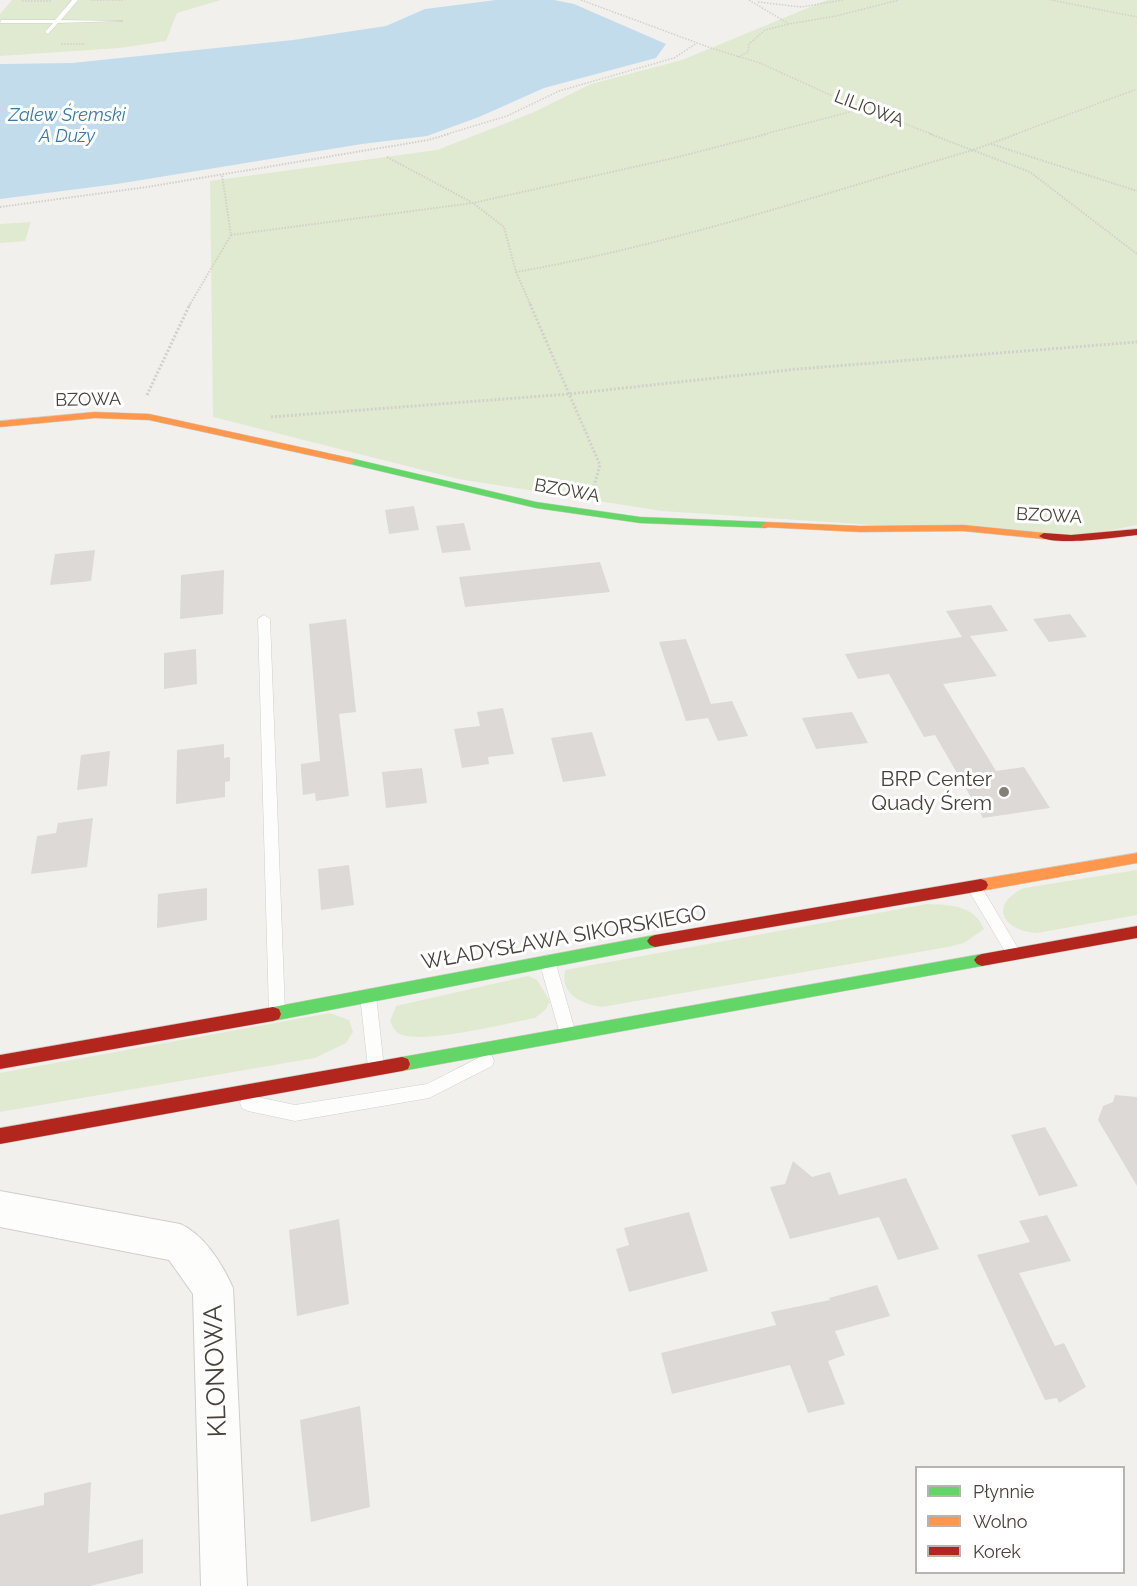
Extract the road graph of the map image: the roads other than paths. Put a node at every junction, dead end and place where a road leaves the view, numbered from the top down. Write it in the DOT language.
graph roads {
  1 [pos="75,0"];
  2 [pos="120,21"];
  3 [pos="2,22"];
  4 [pos="57,22"];
  5 [pos="48,32"];
  6 [pos="0,424"];
  7 [pos="1137,531"];
  8 [pos="264,619"];
  9 [pos="1137,858"];
  10 [pos="974,887"];
  11 [pos="1137,932"];
  12 [pos="1014,954"];
  13 [pos="547,961"];
  14 [pos="368,996"];
  15 [pos="277,1013"];
  16 [pos="568,1034"];
  17 [pos="520,1043"];
  18 [pos="0,1062"];
  19 [pos="376,1067"];
  20 [pos="217,1097"];
  21 [pos="0,1136"];
  22 [pos="0,1209"];
  23 [pos="224,1586"];
  1 -- 4 [label="lane"];
  2 -- 4 [label="lane"];
  3 -- 4 [label="lane"];
  4 -- 5 [label="lane"];
  6 -- 7 [label="street, BZOWA"];
  8 -- 15 [label="lane"];
  9 -- 10 [label="street, WŁADYSŁAWA SIKORSKIEGO"];
  10 -- 12 [label="lane"];
  10 -- 13 [label="street, WŁADYSŁAWA SIKORSKIEGO"];
  11 -- 12 [label="street"];
  12 -- 16 [label="street"];
  13 -- 14 [label="street, WŁADYSŁAWA SIKORSKIEGO"];
  13 -- 16 [label="lane"];
  14 -- 15 [label="street, WŁADYSŁAWA SIKORSKIEGO"];
  14 -- 19 [label="lane"];
  15 -- 18 [label="street, WŁADYSŁAWA SIKORSKIEGO"];
  16 -- 17 [label="street"];
  17 -- 19 [label="street"];
  17 -- 20 [label="lane"];
  19 -- 20 [label="street"];
  20 -- 21 [label="street"];
  22 -- 23 [label="street, KLONOWA"];
}
